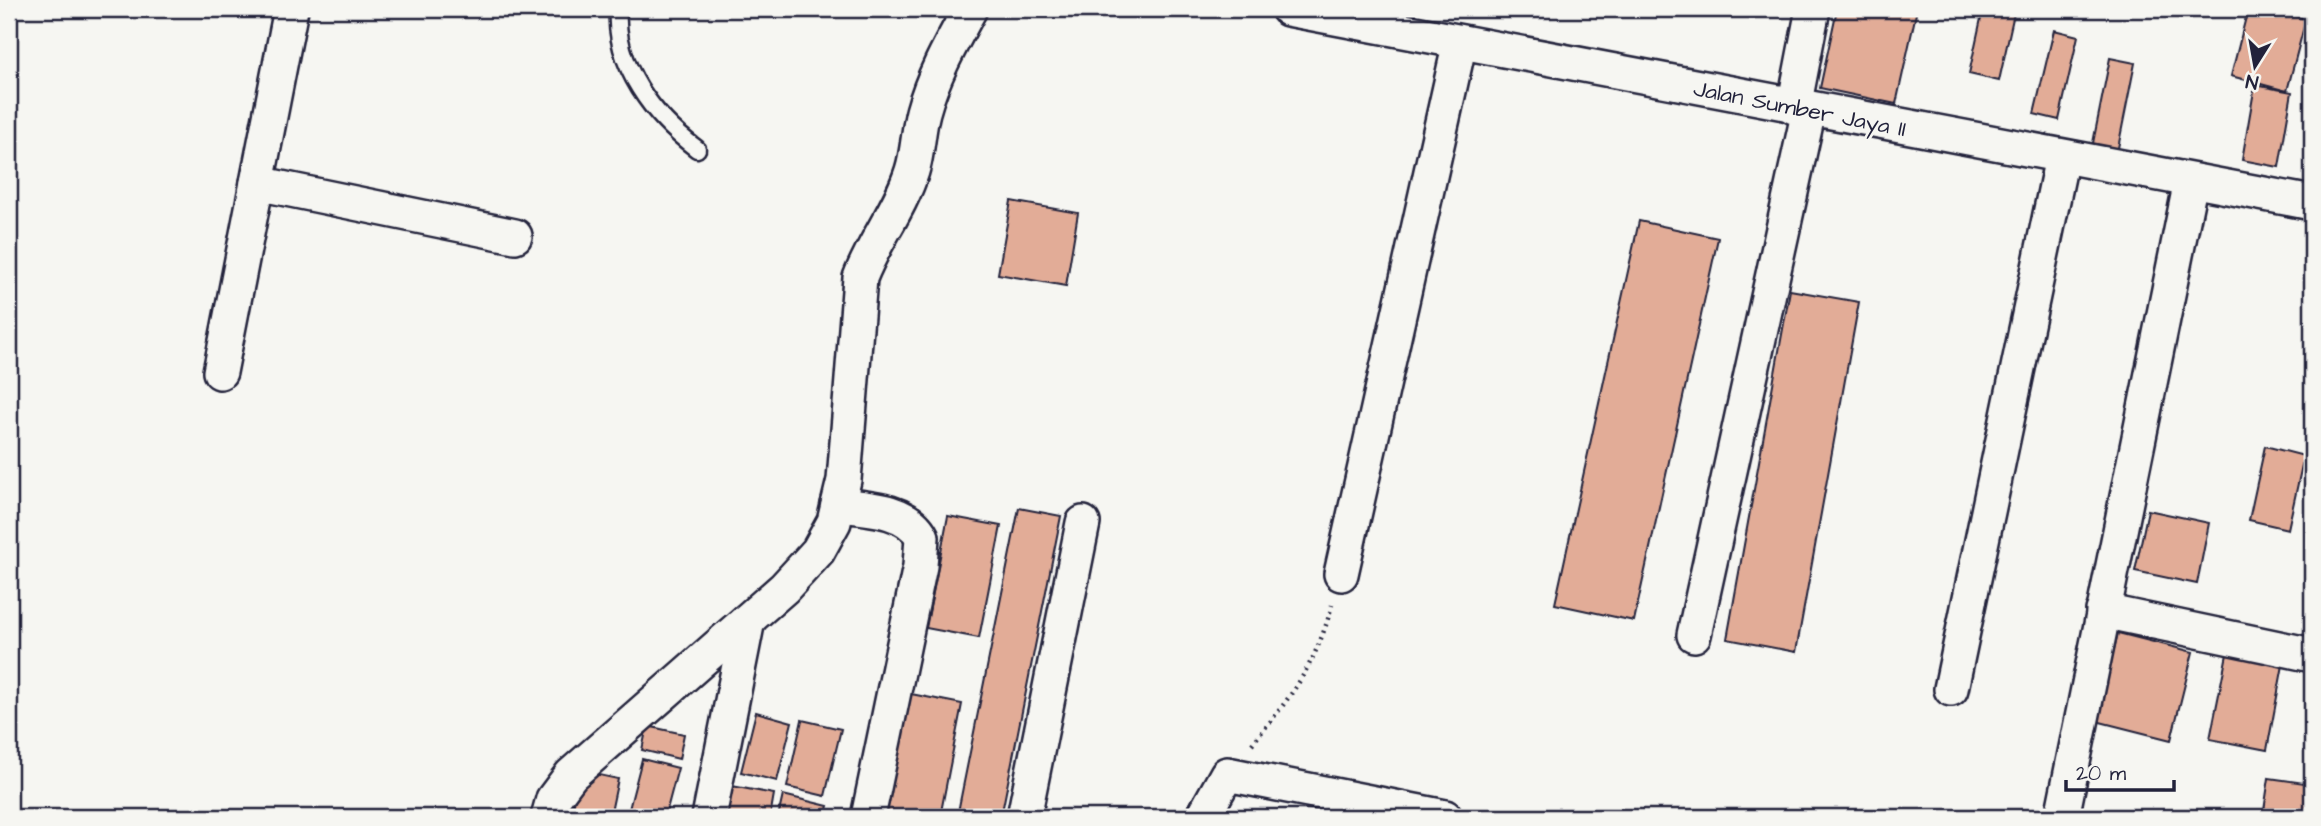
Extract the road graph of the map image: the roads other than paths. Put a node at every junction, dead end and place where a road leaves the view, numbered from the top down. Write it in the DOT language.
graph roads {
  1 [pos="291,9"];
  2 [pos="618,9"];
  3 [pos="970,9"];
  4 [pos="1288,9"];
  5 [pos="1813,9"];
  6 [pos="1461,42"];
  7 [pos="1801,109"];
  8 [pos="697,149"];
  9 [pos="2062,157"];
  10 [pos="2192,181"];
  11 [pos="257,183"];
  12 [pos="2312,203"];
  13 [pos="514,236"];
  14 [pos="220,372"];
  15 [pos="838,505"];
  16 [pos="1083,523"];
  17 [pos="1341,574"];
  18 [pos="2104,611"];
  19 [pos="748,620"];
  20 [pos="1694,635"];
  21 [pos="2312,655"];
  22 [pos="1951,689"];
  23 [pos="548,817"];
  24 [pos="709,817"];
  25 [pos="868,817"];
  26 [pos="1024,817"];
  27 [pos="1203,817"];
  28 [pos="1445,817"];
  29 [pos="2062,817"];
  1 -- 11 [label="street"];
  2 -- 8 [label="lane"];
  3 -- 15 [label="street"];
  4 -- 6 [label="street, Jalan Sumber Jaya II"];
  5 -- 7 [label="street"];
  6 -- 7 [label="street, Jalan Sumber Jaya II"];
  6 -- 17 [label="street"];
  7 -- 9 [label="street, Jalan Sumber Jaya II"];
  7 -- 20 [label="street"];
  9 -- 10 [label="street, Jalan Sumber Jaya II"];
  9 -- 22 [label="street"];
  10 -- 12 [label="street, Jalan Sumber Jaya II"];
  10 -- 18 [label="street"];
  11 -- 13 [label="street"];
  11 -- 14 [label="street"];
  15 -- 19 [label="street"];
  15 -- 25 [label="street"];
  16 -- 26 [label="street"];
  18 -- 21 [label="street"];
  18 -- 29 [label="street"];
  19 -- 23 [label="street"];
  19 -- 24 [label="street"];
  27 -- 28 [label="street"];
}
